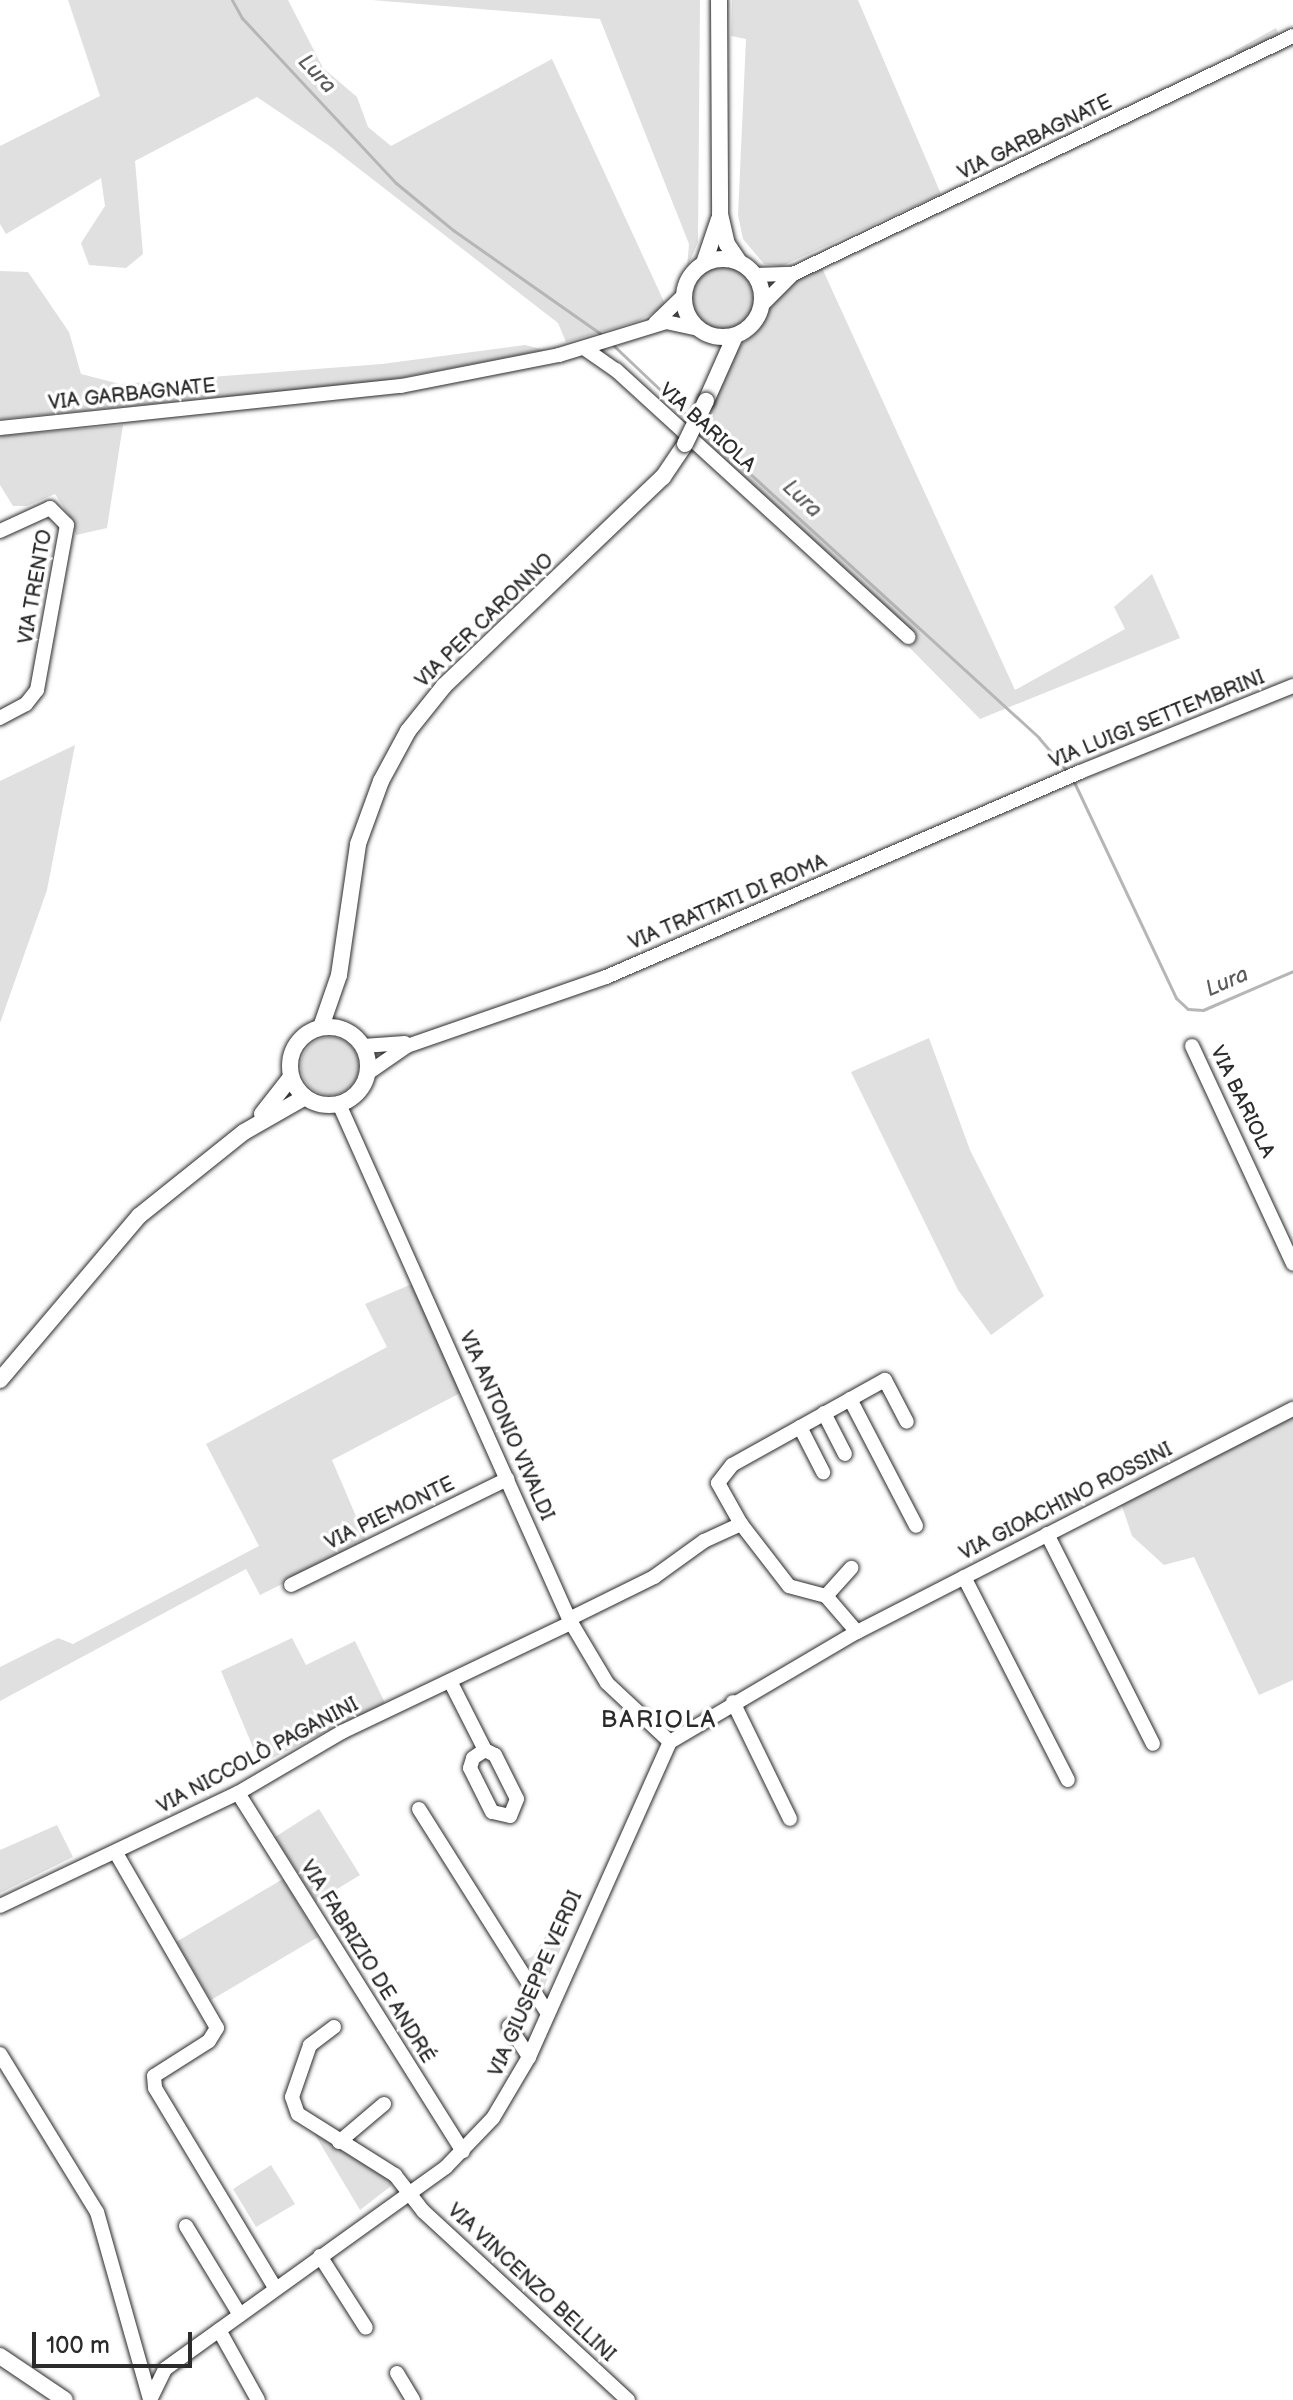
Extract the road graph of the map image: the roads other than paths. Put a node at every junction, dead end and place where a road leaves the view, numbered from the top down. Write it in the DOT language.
graph roads {
  1 [pos="719,0"];
  2 [pos="1293,36"];
  3 [pos="720,214"];
  4 [pos="739,262"];
  5 [pos="704,263"];
  6 [pos="793,274"];
  7 [pos="755,275"];
  8 [pos="684,295"];
  9 [pos="763,304"];
  10 [pos="648,328"];
  11 [pos="698,329"];
  12 [pos="735,336"];
  13 [pos="584,348"];
  14 [pos="709,394"];
  15 [pos="0,428"];
  16 [pos="0,531"];
  17 [pos="908,637"];
  18 [pos="1293,686"];
  19 [pos="0,718"];
  20 [pos="1036,791"];
  21 [pos="339,975"];
  22 [pos="321,1027"];
  23 [pos="429,1037"];
  24 [pos="357,1040"];
  25 [pos="1192,1046"];
  26 [pos="368,1073"];
  27 [pos="291,1077"];
  28 [pos="305,1097"];
  29 [pos="339,1104"];
  30 [pos="244,1132"];
  31 [pos="1291,1246"];
  32 [pos="1293,1264"];
  33 [pos="0,1380"];
  34 [pos="850,1399"];
  35 [pos="1293,1409"];
  36 [pos="824,1413"];
  37 [pos="907,1422"];
  38 [pos="800,1427"];
  39 [pos="845,1454"];
  40 [pos="823,1472"];
  41 [pos="507,1479"];
  42 [pos="741,1524"];
  43 [pos="916,1526"];
  44 [pos="1047,1534"];
  45 [pos="851,1568"];
  46 [pos="964,1577"];
  47 [pos="291,1585"];
  48 [pos="826,1596"];
  49 [pos="570,1621"];
  50 [pos="857,1632"];
  51 [pos="451,1683"];
  52 [pos="733,1702"];
  53 [pos="670,1742"];
  54 [pos="1153,1744"];
  55 [pos="485,1750"];
  56 [pos="1068,1780"];
  57 [pos="238,1793"];
  58 [pos="419,1809"];
  59 [pos="790,1819"];
  60 [pos="116,1853"];
  61 [pos="0,1906"];
  62 [pos="548,2014"];
  63 [pos="509,2026"];
  64 [pos="334,2027"];
  65 [pos="0,2054"];
  66 [pos="529,2057"];
  67 [pos="384,2104"];
  68 [pos="339,2142"];
  69 [pos="463,2151"];
  70 [pos="410,2194"];
  71 [pos="186,2226"];
  72 [pos="320,2256"];
  73 [pos="275,2288"];
  74 [pos="240,2315"];
  75 [pos="366,2328"];
  76 [pos="219,2330"];
  77 [pos="0,2356"];
  78 [pos="397,2373"];
  79 [pos="150,2399"];
  80 [pos="65,2400"];
  81 [pos="258,2400"];
  82 [pos="413,2400"];
  83 [pos="628,2400"];
  1 -- 3 [label="main road"];
  2 -- 6 [label="street, VIA GARBAGNATE"];
  3 -- 4 [label="main road"];
  3 -- 5 [label="main road"];
  4 -- 5 [label="main road"];
  4 -- 7 [label="main road"];
  5 -- 8 [label="main road"];
  6 -- 7 [label="street, VIA GARBAGNATE"];
  6 -- 9 [label="street, VIA GARBAGNATE"];
  7 -- 9 [label="main road"];
  8 -- 10 [label="street"];
  8 -- 11 [label="main road"];
  9 -- 12 [label="main road"];
  10 -- 11 [label="street"];
  10 -- 13 [label="street"];
  11 -- 12 [label="main road"];
  11 -- 14 [label="main road"];
  12 -- 14 [label="main road"];
  13 -- 15 [label="street, VIA GARBAGNATE"];
  13 -- 17 [label="street, VIA BARIOLA"];
  14 -- 21 [label="main road, VIA PER CARONNO, bridge"];
  16 -- 19 [label="street, VIA TRENTO"];
  18 -- 20 [label="street, VIA LUIGI SETTEMBRINI"];
  20 -- 23 [label="street, VIA TRATTATI DI ROMA"];
  21 -- 22 [label="main road"];
  21 -- 24 [label="main road"];
  22 -- 24 [label="main road"];
  22 -- 27 [label="main road"];
  23 -- 24 [label="street, VIA TRATTATI DI ROMA"];
  23 -- 26 [label="street, VIA TRATTATI DI ROMA"];
  24 -- 26 [label="main road"];
  25 -- 31 [label="street, VIA BARIOLA"];
  26 -- 29 [label="main road"];
  27 -- 28 [label="main road"];
  27 -- 30 [label="main road"];
  28 -- 29 [label="main road"];
  28 -- 30 [label="main road"];
  29 -- 41 [label="street, VIA ANTONIO VIVALDI"];
  30 -- 33 [label="main road"];
  31 -- 32 [label="street, VIA BARIOLA"];
  34 -- 36 [label="street"];
  34 -- 37 [label="street"];
  34 -- 43 [label="street"];
  35 -- 44 [label="street, VIA GIOACHINO ROSSINI"];
  36 -- 38 [label="street"];
  36 -- 39 [label="street"];
  38 -- 40 [label="street"];
  38 -- 42 [label="street"];
  41 -- 47 [label="street, VIA PIEMONTE"];
  41 -- 49 [label="street, VIA ANTONIO VIVALDI"];
  42 -- 48 [label="street"];
  42 -- 49 [label="street, VIA NICCOLÒ PAGANINI"];
  44 -- 46 [label="street, VIA GIOACHINO ROSSINI"];
  44 -- 54 [label="street"];
  45 -- 48 [label="street"];
  46 -- 50 [label="street, VIA GIOACHINO ROSSINI"];
  46 -- 56 [label="street"];
  48 -- 50 [label="street"];
  49 -- 51 [label="street, VIA NICCOLÒ PAGANINI"];
  49 -- 53 [label="street, VIA ANTONIO VIVALDI"];
  50 -- 52 [label="street"];
  51 -- 55 [label="street"];
  51 -- 57 [label="street, VIA NICCOLÒ PAGANINI"];
  52 -- 53 [label="street"];
  52 -- 59 [label="street"];
  53 -- 62 [label="street, VIA GIUSEPPE VERDI"];
  55 -- 55 [label="street"];
  57 -- 60 [label="street, VIA NICCOLÒ PAGANINI"];
  57 -- 69 [label="street, VIA FABRIZIO DE ANDRÉ"];
  58 -- 62 [label="street"];
  60 -- 61 [label="street, VIA NICCOLÒ PAGANINI"];
  60 -- 73 [label="street"];
  62 -- 66 [label="street, VIA GIUSEPPE VERDI"];
  63 -- 66 [label="street"];
  64 -- 68 [label="street, VIA VINCENZO BELLINI"];
  65 -- 79 [label="street"];
  66 -- 69 [label="street, VIA GIUSEPPE VERDI"];
  67 -- 68 [label="street"];
  68 -- 70 [label="street, VIA VINCENZO BELLINI"];
  69 -- 70 [label="street, VIA GIUSEPPE VERDI"];
  70 -- 72 [label="street, VIA GIUSEPPE VERDI"];
  70 -- 83 [label="street, VIA VINCENZO BELLINI"];
  71 -- 74 [label="street"];
  72 -- 73 [label="street, VIA GIUSEPPE VERDI"];
  72 -- 75 [label="street"];
  73 -- 74 [label="street, VIA GIUSEPPE VERDI"];
  74 -- 76 [label="street, VIA GIUSEPPE VERDI"];
  76 -- 79 [label="street, VIA GIUSEPPE VERDI"];
  76 -- 81 [label="street"];
  77 -- 80 [label="main road"];
  78 -- 82 [label="street"];
}
